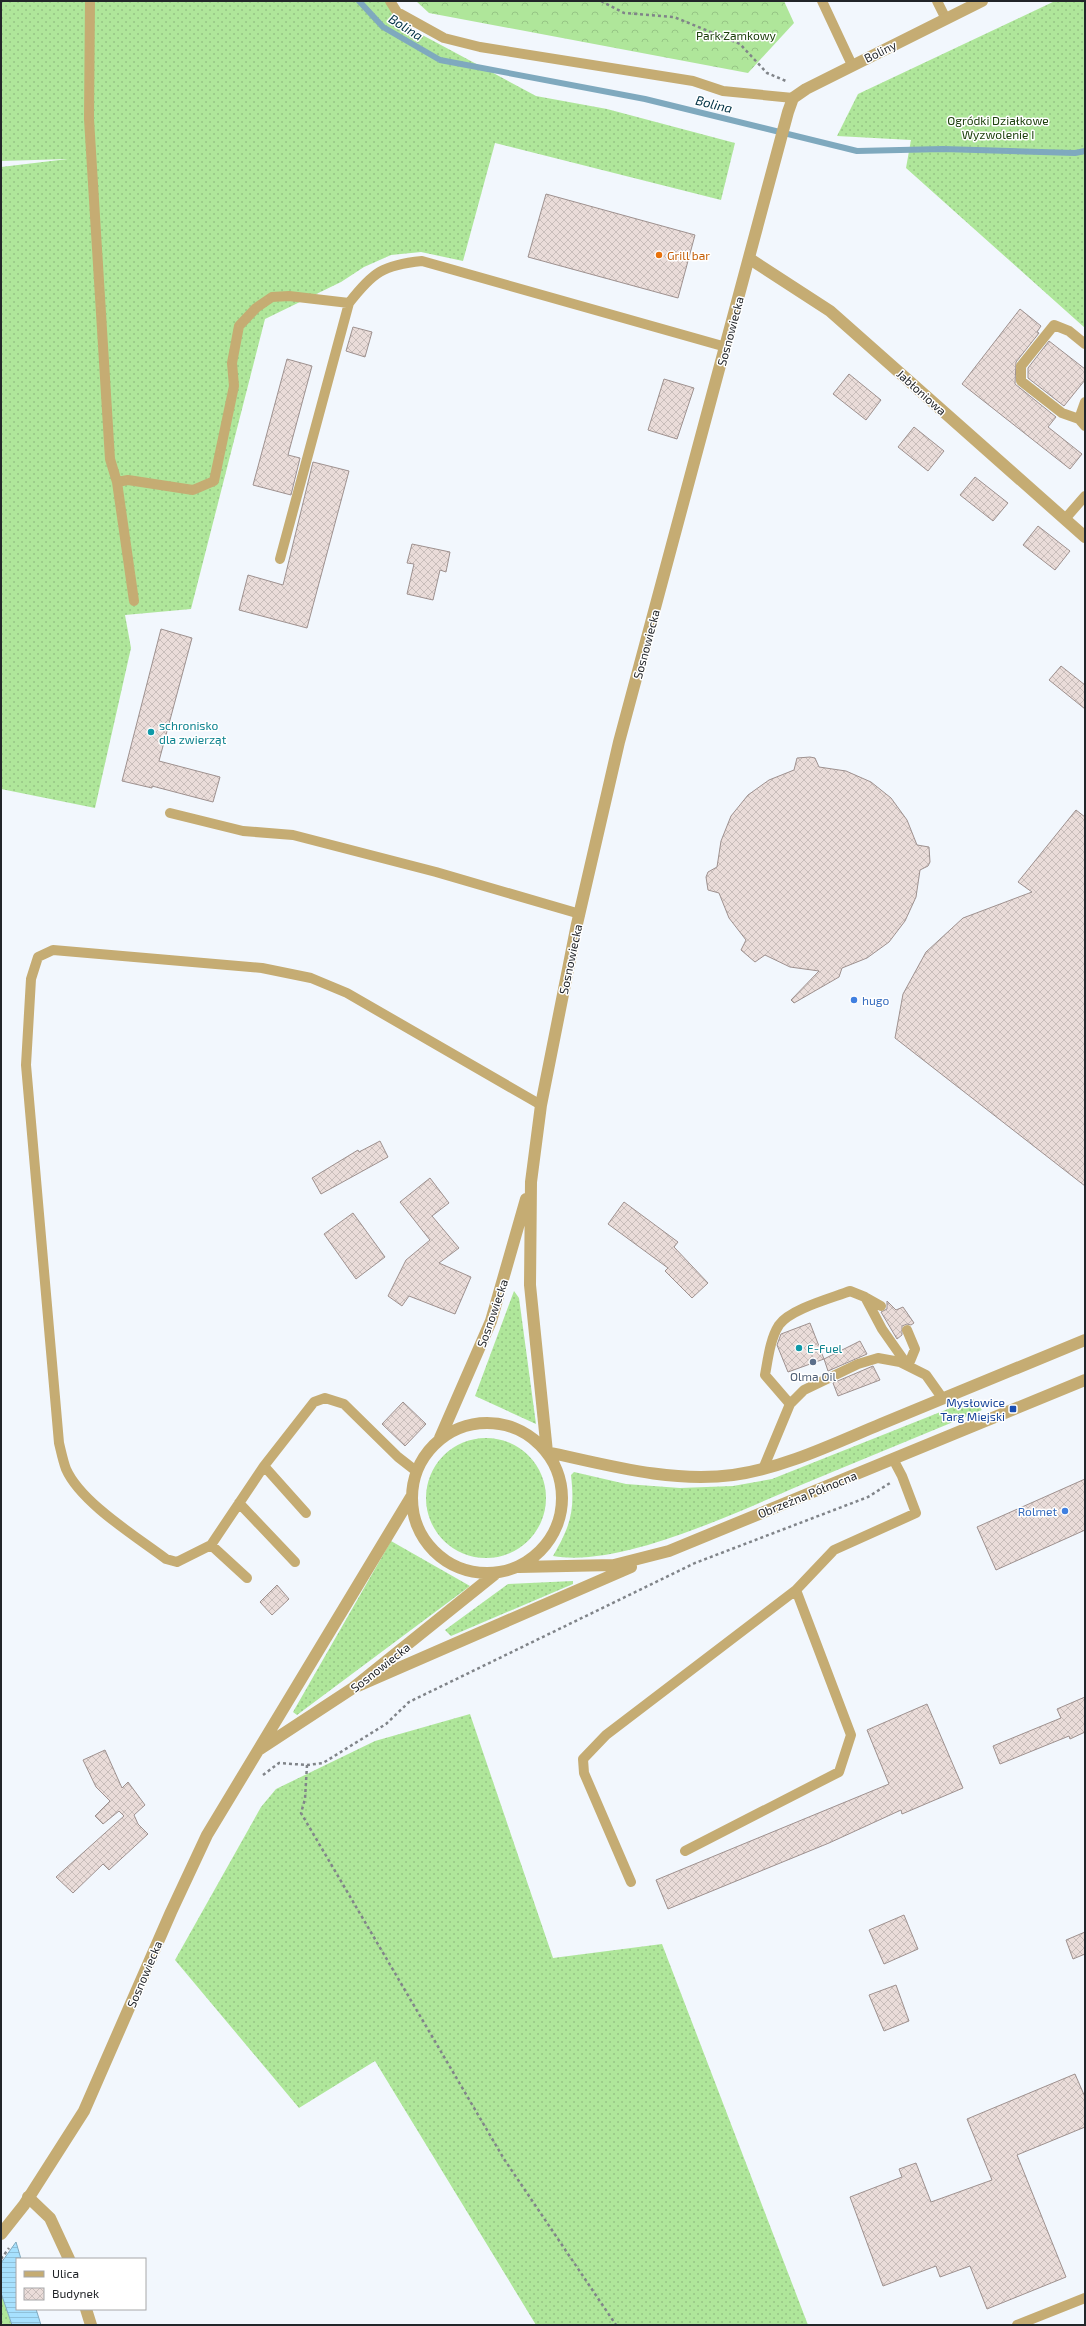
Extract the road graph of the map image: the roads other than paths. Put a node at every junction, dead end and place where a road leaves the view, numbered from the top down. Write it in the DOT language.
graph roads {
  1 [pos="90,1"];
  2 [pos="390,1"];
  3 [pos="822,1"];
  4 [pos="937,1"];
  5 [pos="982,1"];
  6 [pos="946,19"];
  7 [pos="852,65"];
  8 [pos="793,98"];
  9 [pos="750,259"];
  10 [pos="349,303"];
  11 [pos="1085,344"];
  12 [pos="726,347"];
  13 [pos="1085,402"];
  14 [pos="1082,422"];
  15 [pos="118,482"];
  16 [pos="1085,496"];
  17 [pos="1065,519"];
  18 [pos="1085,537"];
  19 [pos="280,559"];
  20 [pos="134,601"];
  21 [pos="170,813"];
  22 [pos="580,914"];
  23 [pos="541,1105"];
  24 [pos="531,1182"];
  25 [pos="865,1297"];
  26 [pos="881,1306"];
  27 [pos="907,1330"];
  28 [pos="1085,1340"];
  29 [pos="908,1366"];
  30 [pos="1085,1380"];
  31 [pos="943,1399"];
  32 [pos="790,1404"];
  33 [pos="440,1438"];
  34 [pos="548,1452"];
  35 [pos="893,1458"];
  36 [pos="264,1466"];
  37 [pos="763,1469"];
  38 [pos="416,1471"];
  39 [pos="411,1497"];
  40 [pos="239,1503"];
  41 [pos="306,1513"];
  42 [pos="210,1545"];
  43 [pos="669,1551"];
  44 [pos="295,1562"];
  45 [pos="519,1567"];
  46 [pos="495,1574"];
  47 [pos="247,1578"];
  48 [pos="796,1590"];
  49 [pos="353,1688"];
  50 [pos="258,1750"];
  51 [pos="685,1851"];
  52 [pos="632,1882"];
  53 [pos="26,2201"];
  54 [pos="1,2234"];
  55 [pos="69,2258"];
  56 [pos="1085,2298"];
  57 [pos="86,2310"];
  58 [pos="91,2325"];
  59 [pos="1017,2325"];
  1 -- 15 [label="lane"];
  2 -- 8 [label="lane"];
  3 -- 7 [label="lane"];
  4 -- 6 [label="lane"];
  5 -- 6 [label="street, Boliny"];
  6 -- 7 [label="street, Boliny"];
  7 -- 8 [label="street, Boliny"];
  8 -- 9 [label="street, Sosnowiecka"];
  9 -- 12 [label="street, Sosnowiecka"];
  9 -- 17 [label="street, Jabłoniowa"];
  10 -- 12 [label="lane"];
  10 -- 15 [label="lane"];
  10 -- 19 [label="lane"];
  11 -- 14 [label="lane"];
  12 -- 22 [label="street, Sosnowiecka"];
  13 -- 14 [label="lane"];
  15 -- 20 [label="lane"];
  16 -- 17 [label="lane"];
  17 -- 18 [label="street, Jabłoniowa"];
  21 -- 22 [label="lane"];
  22 -- 23 [label="street, Sosnowiecka"];
  23 -- 24 [label="street, Sosnowiecka"];
  23 -- 42 [label="lane"];
  24 -- 33 [label="street, Sosnowiecka"];
  24 -- 34 [label="street, Sosnowiecka"];
  25 -- 26 [label="lane"];
  25 -- 29 [label="lane"];
  25 -- 32 [label="lane"];
  27 -- 29 [label="lane"];
  28 -- 31 [label="street"];
  29 -- 31 [label="lane"];
  29 -- 32 [label="lane"];
  30 -- 35 [label="street, Obrzeżna Północna"];
  31 -- 37 [label="street"];
  32 -- 37 [label="lane"];
  33 -- 34 [label="street, Sosnowiecka"];
  33 -- 38 [label="street, Sosnowiecka"];
  34 -- 37 [label="street"];
  34 -- 45 [label="street, Sosnowiecka"];
  35 -- 43 [label="street, Obrzeżna Północna"];
  35 -- 48 [label="lane"];
  36 -- 38 [label="lane"];
  36 -- 40 [label="lane"];
  36 -- 41 [label="lane"];
  38 -- 39 [label="street, Sosnowiecka"];
  39 -- 46 [label="street, Sosnowiecka"];
  39 -- 50 [label="street, Sosnowiecka"];
  40 -- 42 [label="lane"];
  40 -- 44 [label="lane"];
  42 -- 47 [label="lane"];
  43 -- 45 [label="street, Obrzeżna Północna"];
  43 -- 49 [label="street"];
  45 -- 46 [label="street, Sosnowiecka"];
  46 -- 49 [label="street, Sosnowiecka"];
  48 -- 51 [label="lane"];
  48 -- 52 [label="lane"];
  49 -- 50 [label="street, Sosnowiecka"];
  50 -- 53 [label="street, Sosnowiecka"];
  53 -- 54 [label="street, Sosnowiecka"];
  53 -- 55 [label="street"];
  56 -- 59 [label="lane"];
  57 -- 58 [label="street"];
}
